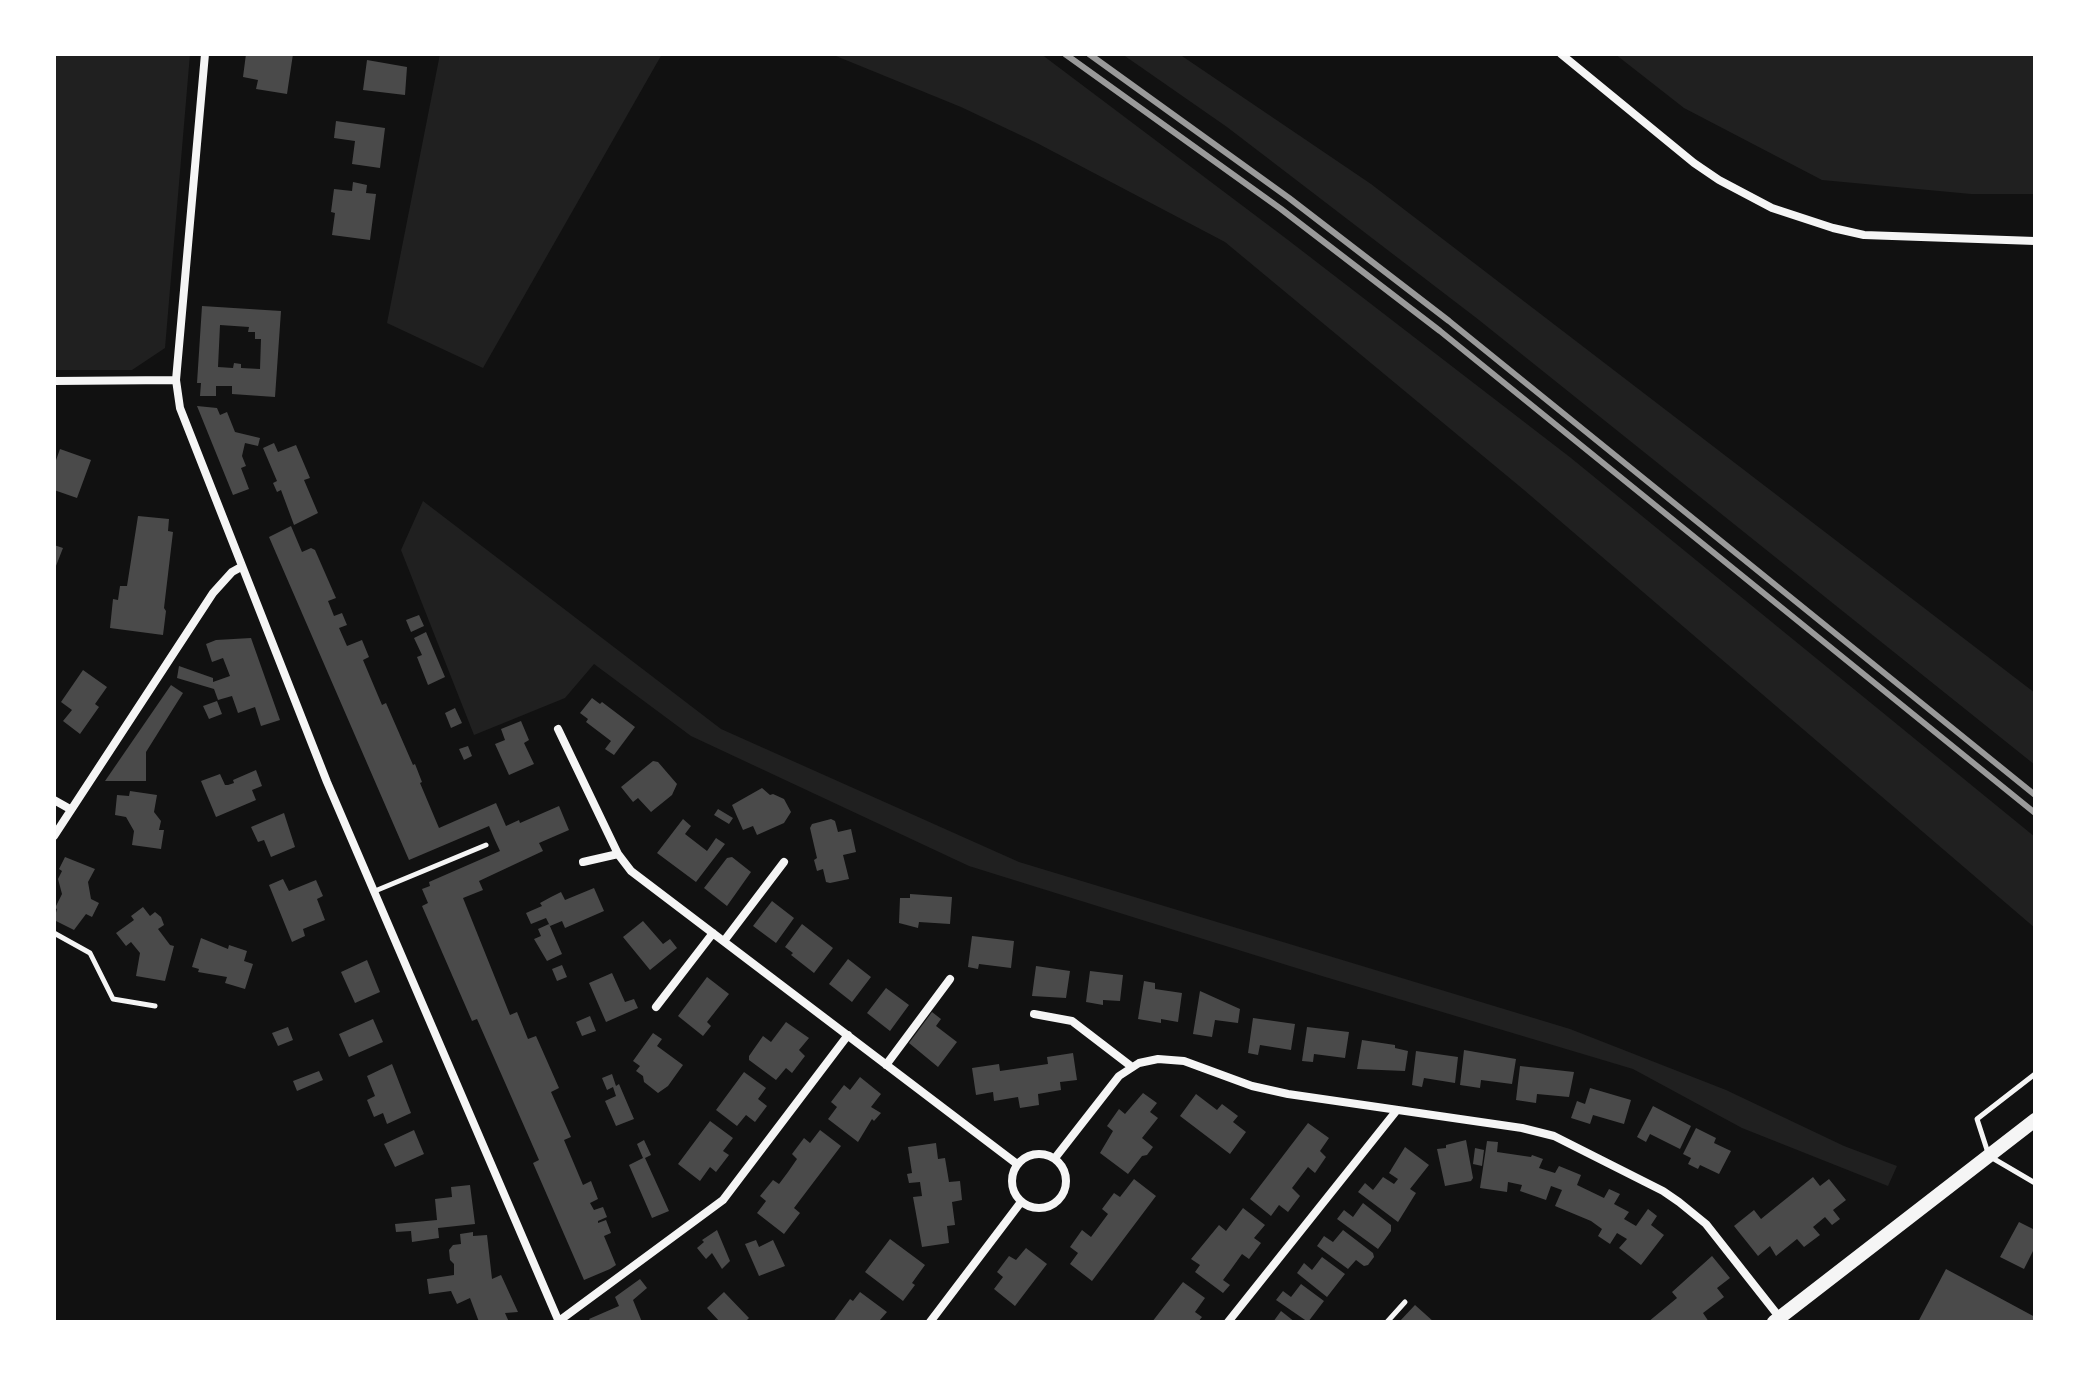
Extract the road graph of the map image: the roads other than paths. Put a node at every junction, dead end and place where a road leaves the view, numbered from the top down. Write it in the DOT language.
graph roads {
  1 [pos="205,54"];
  2 [pos="1561,54"];
  3 [pos="2035,241"];
  4 [pos="176,380"];
  5 [pos="54,381"];
  6 [pos="241,567"];
  7 [pos="558,729"];
  8 [pos="54,800"];
  9 [pos="70,809"];
  10 [pos="54,836"];
  11 [pos="486,845"];
  12 [pos="618,854"];
  13 [pos="583,862"];
  14 [pos="784,862"];
  15 [pos="374,892"];
  16 [pos="54,933"];
  17 [pos="713,933"];
  18 [pos="724,941"];
  19 [pos="950,979"];
  20 [pos="155,1006"];
  21 [pos="656,1007"];
  22 [pos="1034,1014"];
  23 [pos="848,1035"];
  24 [pos="886,1065"];
  25 [pos="1132,1067"];
  26 [pos="2035,1074"];
  27 [pos="1397,1110"];
  28 [pos="2035,1120"];
  29 [pos="1989,1156"];
  30 [pos="1055,1158"];
  31 [pos="1017,1164"];
  32 [pos="2035,1183"];
  33 [pos="1021,1202"];
  34 [pos="1405,1302"];
  35 [pos="1777,1320"];
  36 [pos="559,1321"];
  37 [pos="1232,1321"];
  38 [pos="930,1322"];
  39 [pos="1387,1322"];
  1 -- 4 [label="street"];
  2 -- 3 [label="street"];
  4 -- 5 [label="street"];
  4 -- 6 [label="street"];
  6 -- 9 [label="street"];
  6 -- 15 [label="street"];
  7 -- 12 [label="street"];
  8 -- 9 [label="street"];
  9 -- 10 [label="street"];
  11 -- 15 [label="lane"];
  12 -- 13 [label="street"];
  12 -- 17 [label="street"];
  14 -- 18 [label="street"];
  15 -- 36 [label="street"];
  16 -- 20 [label="lane"];
  17 -- 18 [label="street"];
  17 -- 21 [label="street"];
  18 -- 23 [label="street"];
  19 -- 24 [label="street"];
  22 -- 25 [label="street"];
  23 -- 24 [label="street"];
  23 -- 36 [label="street"];
  24 -- 31 [label="street"];
  25 -- 27 [label="street"];
  25 -- 30 [label="street"];
  26 -- 29 [label="lane"];
  27 -- 35 [label="street"];
  27 -- 37 [label="street"];
  28 -- 29 [label="main road"];
  29 -- 32 [label="lane"];
  29 -- 35 [label="main road"];
  30 -- 31 [label="street"];
  30 -- 33 [label="street"];
  31 -- 33 [label="street"];
  33 -- 38 [label="street"];
  34 -- 39 [label="lane"];
}
